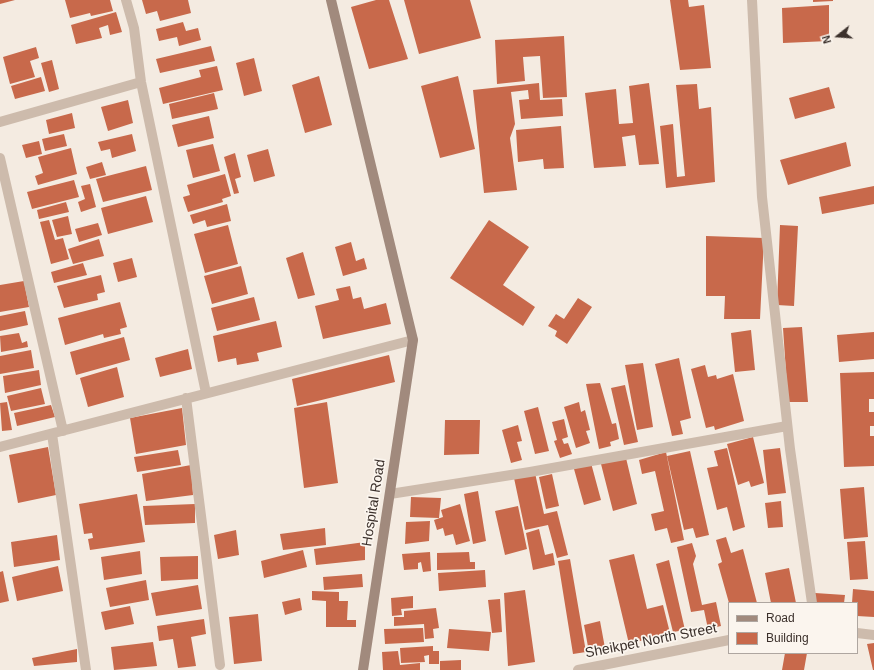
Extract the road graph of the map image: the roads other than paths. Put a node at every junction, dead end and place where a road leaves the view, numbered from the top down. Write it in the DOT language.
graph roads {
  1 [pos="126,0"];
  2 [pos="331,0"];
  3 [pos="752,0"];
  4 [pos="141,82"];
  5 [pos="0,122"];
  6 [pos="0,158"];
  7 [pos="413,340"];
  8 [pos="206,393"];
  9 [pos="186,398"];
  10 [pos="788,426"];
  11 [pos="57,432"];
  12 [pos="0,447"];
  13 [pos="390,494"];
  14 [pos="812,602"];
  15 [pos="858,633"];
  16 [pos="874,635"];
  17 [pos="728,640"];
  18 [pos="220,665"];
  19 [pos="86,670"];
  20 [pos="363,670"];
  21 [pos="578,670"];
  1 -- 4 [label="street"];
  2 -- 7 [label="main road"];
  3 -- 10 [label="street"];
  4 -- 5 [label="street"];
  4 -- 8 [label="street"];
  6 -- 11 [label="street"];
  7 -- 8 [label="street"];
  7 -- 13 [label="main road, Hospital Road"];
  8 -- 9 [label="street"];
  9 -- 11 [label="street"];
  9 -- 18 [label="street"];
  10 -- 13 [label="street"];
  10 -- 14 [label="street"];
  11 -- 12 [label="street"];
  11 -- 19 [label="street"];
  13 -- 20 [label="main road, Hospital Road"];
  15 -- 16 [label="street"];
  17 -- 21 [label="street, Sheikpet North Street"];
}
